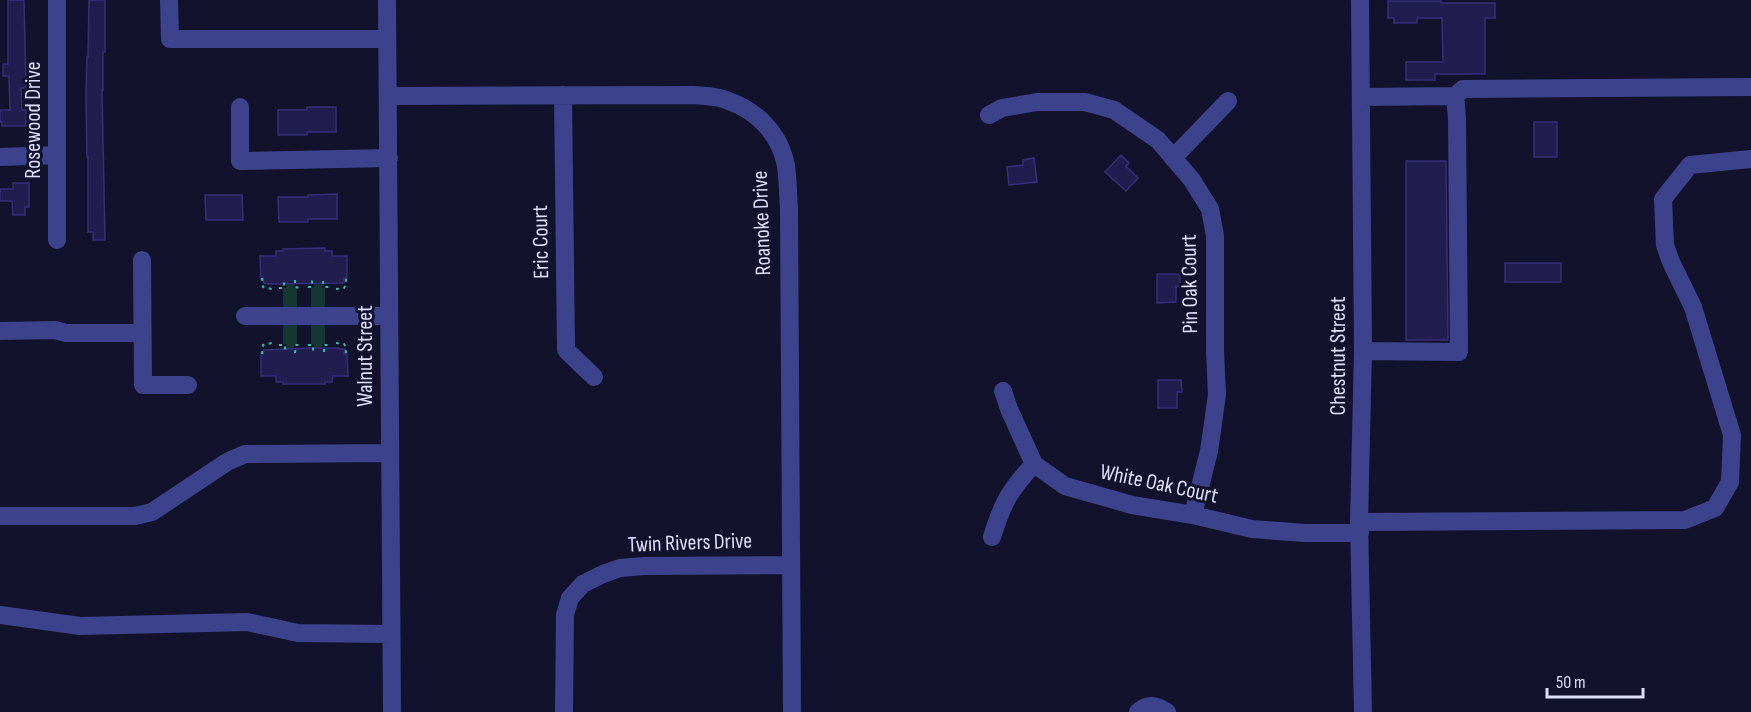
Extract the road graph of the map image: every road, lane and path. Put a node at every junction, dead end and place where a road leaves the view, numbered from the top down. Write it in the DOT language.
graph roads {
  1 [pos="57,0"];
  2 [pos="169,0"];
  3 [pos="387,0"];
  4 [pos="1360,0"];
  5 [pos="387,39"];
  6 [pos="1751,87"];
  7 [pos="563,95"];
  8 [pos="388,96"];
  9 [pos="1455,96"];
  10 [pos="1361,97"];
  11 [pos="1228,101"];
  12 [pos="240,107"];
  13 [pos="989,115"];
  14 [pos="57,155"];
  15 [pos="0,158"];
  16 [pos="389,158"];
  17 [pos="1173,158"];
  18 [pos="1751,159"];
  19 [pos="57,240"];
  20 [pos="142,260"];
  21 [pos="346,278"];
  22 [pos="262,279"];
  23 [pos="312,279"];
  24 [pos="295,280"];
  25 [pos="323,280"];
  26 [pos="284,281"];
  27 [pos="328,287"];
  28 [pos="279,288"];
  29 [pos="300,288"];
  30 [pos="308,288"];
  31 [pos="336,289"];
  32 [pos="272,290"];
  33 [pos="245,316"];
  34 [pos="389,316"];
  35 [pos="0,331"];
  36 [pos="142,333"];
  37 [pos="272,343"];
  38 [pos="336,343"];
  39 [pos="279,345"];
  40 [pos="301,345"];
  41 [pos="308,345"];
  42 [pos="329,345"];
  43 [pos="1363,351"];
  44 [pos="285,352"];
  45 [pos="324,352"];
  46 [pos="296,353"];
  47 [pos="313,353"];
  48 [pos="262,354"];
  49 [pos="346,354"];
  50 [pos="594,377"];
  51 [pos="188,384"];
  52 [pos="1003,391"];
  53 [pos="390,453"];
  54 [pos="1034,464"];
  55 [pos="1193,515"];
  56 [pos="0,516"];
  57 [pos="1360,527"];
  58 [pos="992,537"];
  59 [pos="790,565"];
  60 [pos="0,615"];
  61 [pos="391,634"];
  62 [pos="392,712"];
  63 [pos="564,712"];
  64 [pos="792,712"];
  65 [pos="1138,712"];
  66 [pos="1167,712"];
  67 [pos="1363,712"];
  1 -- 14 [label="street, Rosewood Drive"];
  2 -- 5 [label="street"];
  3 -- 5 [label="street, Walnut Street"];
  4 -- 10 [label="street, Chestnut Street"];
  5 -- 8 [label="street, Walnut Street"];
  6 -- 9 [label="street"];
  7 -- 8 [label="street, Roanoke Drive"];
  7 -- 50 [label="street, Eric Court"];
  7 -- 59 [label="street, Roanoke Drive"];
  8 -- 16 [label="street, Walnut Street"];
  9 -- 10 [label="street"];
  9 -- 43 [label="street"];
  10 -- 43 [label="street, Chestnut Street"];
  11 -- 17 [label="street"];
  12 -- 16 [label="street"];
  13 -- 17 [label="street, Pin Oak Court"];
  14 -- 15 [label="street"];
  14 -- 19 [label="street, Rosewood Drive"];
  16 -- 34 [label="street, Walnut Street"];
  17 -- 55 [label="street, Pin Oak Court"];
  18 -- 57 [label="street, White Oak Court"];
  20 -- 36 [label="street"];
  21 -- 31 [label="path"];
  22 -- 32 [label="path"];
  23 -- 30 [label="path"];
  24 -- 29 [label="path"];
  25 -- 27 [label="path"];
  26 -- 28 [label="path"];
  33 -- 34 [label="street"];
  34 -- 53 [label="street, Walnut Street"];
  35 -- 36 [label="street"];
  36 -- 51 [label="street"];
  37 -- 48 [label="path"];
  38 -- 49 [label="path"];
  39 -- 44 [label="path"];
  40 -- 46 [label="path"];
  41 -- 47 [label="path"];
  42 -- 45 [label="path"];
  43 -- 57 [label="street, Chestnut Street"];
  52 -- 54 [label="street"];
  53 -- 56 [label="street"];
  53 -- 61 [label="street, Walnut Street"];
  54 -- 55 [label="street, White Oak Court"];
  54 -- 58 [label="street"];
  55 -- 57 [label="street, White Oak Court"];
  57 -- 67 [label="street, Chestnut Street"];
  59 -- 63 [label="street, Twin Rivers Drive"];
  59 -- 64 [label="street, Roanoke Drive"];
  60 -- 61 [label="street"];
  61 -- 62 [label="street, Walnut Street"];
  65 -- 66 [label="street"];
}
